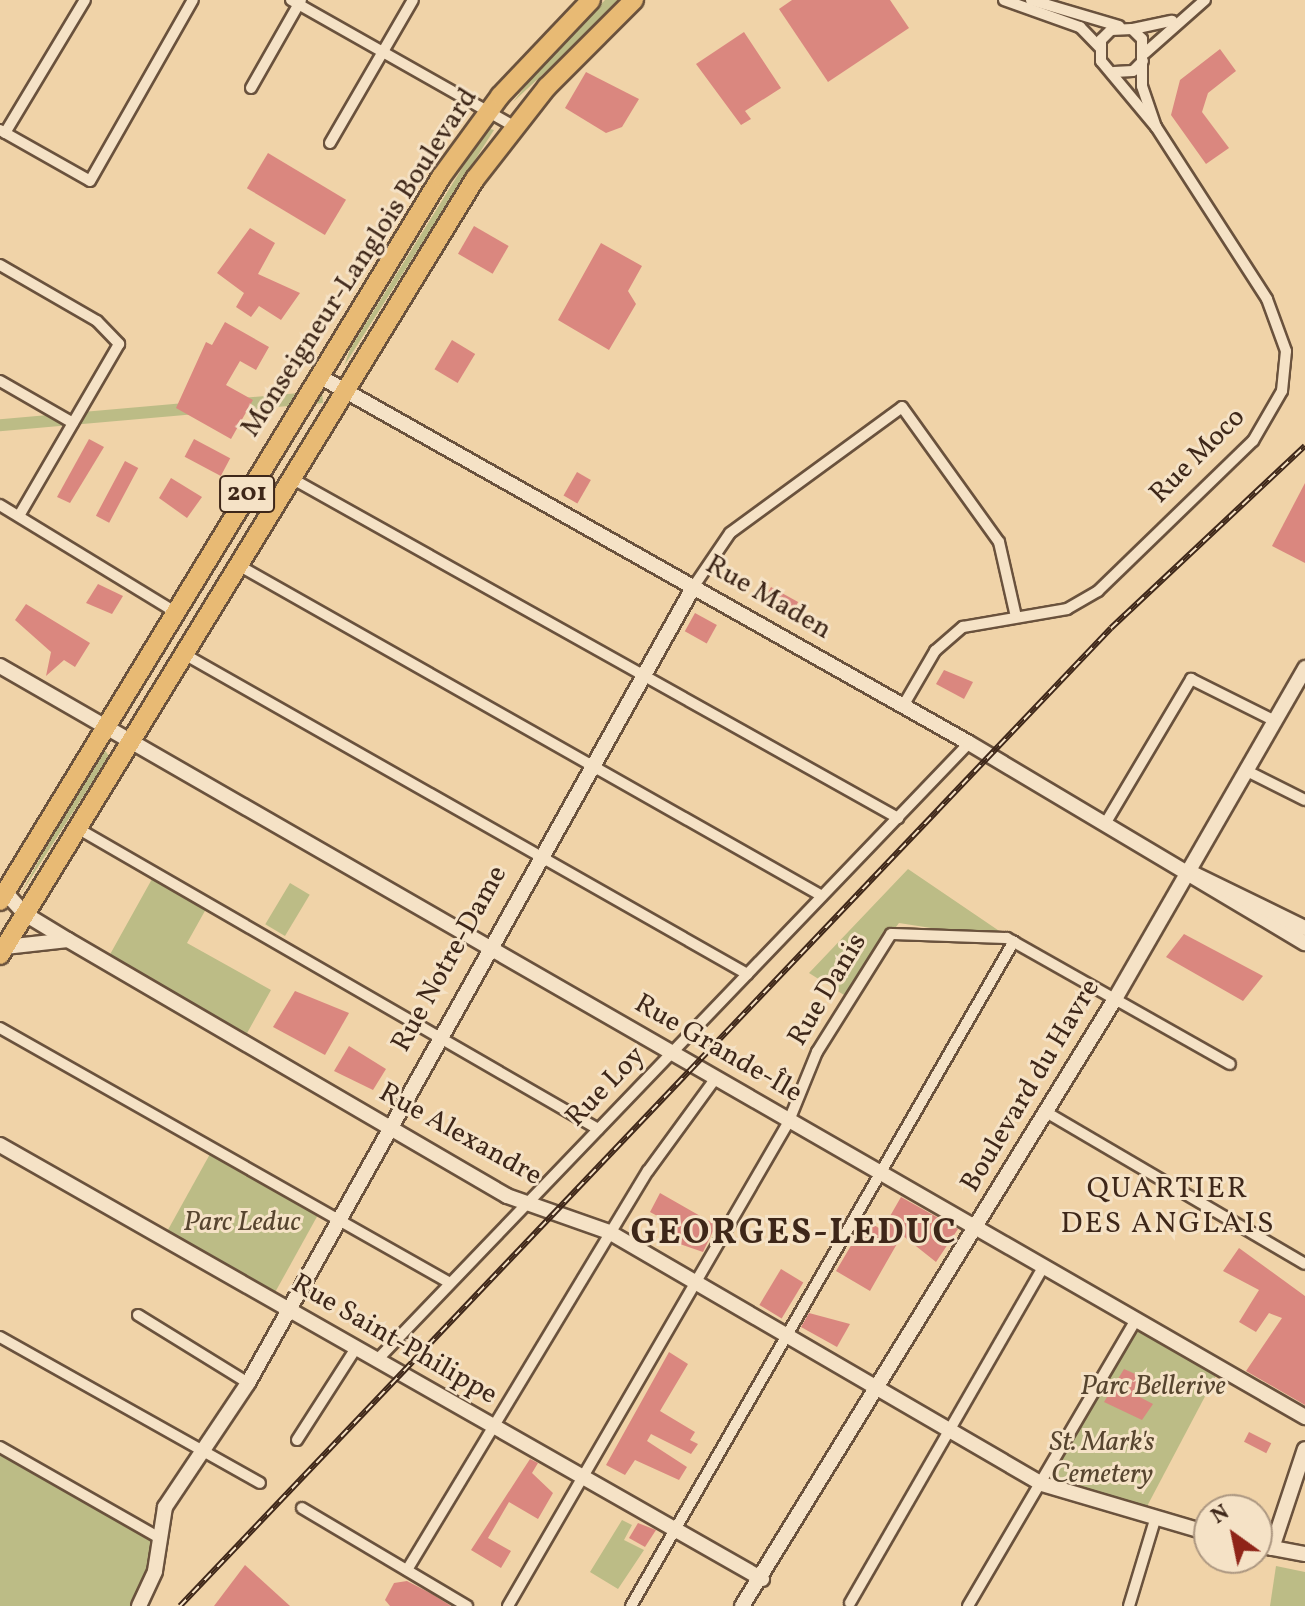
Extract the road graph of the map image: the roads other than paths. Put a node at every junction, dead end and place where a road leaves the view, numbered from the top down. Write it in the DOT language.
graph roads {
  1 [pos="85,0"];
  2 [pos="193,0"];
  3 [pos="413,0"];
  4 [pos="591,0"];
  5 [pos="634,0"];
  6 [pos="1004,0"];
  7 [pos="1031,0"];
  8 [pos="1205,0"];
  9 [pos="297,1"];
  10 [pos="1178,19"];
  11 [pos="1128,28"];
  12 [pos="1099,47"];
  13 [pos="383,52"];
  14 [pos="1144,57"];
  15 [pos="1111,71"];
  16 [pos="251,88"];
  17 [pos="488,111"];
  18 [pos="514,126"];
  19 [pos="1156,127"];
  20 [pos="2,131"];
  21 [pos="330,143"];
  22 [pos="0,265"];
  23 [pos="319,376"];
  24 [pos="0,381"];
  25 [pos="344,391"];
  26 [pos="73,423"];
  27 [pos="291,478"];
  28 [pos="0,505"];
  29 [pos="19,516"];
  30 [pos="238,565"];
  31 [pos="694,586"];
  32 [pos="175,612"];
  33 [pos="1016,617"];
  34 [pos="184,654"];
  35 [pos="0,666"];
  36 [pos="640,672"];
  37 [pos="1304,672"];
  38 [pos="903,706"];
  39 [pos="1275,721"];
  40 [pos="106,727"];
  41 [pos="130,743"];
  42 [pos="969,743"];
  43 [pos="589,763"];
  44 [pos="1245,770"];
  45 [pos="1305,800"];
  46 [pos="898,818"];
  47 [pos="1105,824"];
  48 [pos="77,828"];
  49 [pos="538,854"];
  50 [pos="1188,871"];
  51 [pos="822,896"];
  52 [pos="3,897"];
  53 [pos="25,914"];
  54 [pos="1305,928"];
  55 [pos="68,940"];
  56 [pos="1014,941"];
  57 [pos="1305,943"];
  58 [pos="487,946"];
  59 [pos="3,951"];
  60 [pos="747,974"];
  61 [pos="1115,999"];
  62 [pos="0,1028"];
  63 [pos="437,1035"];
  64 [pos="672,1054"];
  65 [pos="1230,1064"];
  66 [pos="715,1079"];
  67 [pos="1046,1112"];
  68 [pos="789,1120"];
  69 [pos="387,1125"];
  70 [pos="598,1129"];
  71 [pos="0,1145"];
  72 [pos="881,1173"];
  73 [pos="527,1205"];
  74 [pos="335,1219"];
  75 [pos="976,1227"];
  76 [pos="609,1232"];
  77 [pos="1305,1264"];
  78 [pos="1044,1266"];
  79 [pos="450,1283"];
  80 [pos="698,1283"];
  81 [pos="289,1310"];
  82 [pos="138,1315"];
  83 [pos="1136,1320"];
  84 [pos="788,1336"];
  85 [pos="0,1337"];
  86 [pos="356,1348"];
  87 [pos="377,1360"];
  88 [pos="248,1383"];
  89 [pos="878,1388"];
  90 [pos="1305,1417"];
  91 [pos="494,1427"];
  92 [pos="950,1431"];
  93 [pos="297,1440"];
  94 [pos="0,1447"];
  95 [pos="202,1449"];
  96 [pos="1305,1449"];
  97 [pos="583,1478"];
  98 [pos="260,1483"];
  99 [pos="1042,1484"];
  100 [pos="302,1508"];
  101 [pos="1155,1520"];
  102 [pos="1193,1529"];
  103 [pos="676,1530"];
  104 [pos="158,1537"];
  105 [pos="1273,1545"];
  106 [pos="1273,1548"];
  107 [pos="1305,1554"];
  108 [pos="407,1570"];
  109 [pos="762,1579"];
  110 [pos="850,1603"];
  111 [pos="139,1606"];
  112 [pos="467,1606"];
  113 [pos="508,1606"];
  114 [pos="631,1606"];
  115 [pos="742,1606"];
  116 [pos="968,1606"];
  117 [pos="1129,1606"];
  1 -- 20 [label="street"];
  2 -- 20 [label="street"];
  3 -- 13 [label="street"];
  4 -- 17 [label="highway, Monseigneur-Langlois Boulevard / 201"];
  5 -- 18 [label="highway, Monseigneur-Langlois Boulevard / 201"];
  6 -- 12 [label="street, Rue Moco"];
  7 -- 11 [label="street"];
  8 -- 10 [label="street"];
  9 -- 13 [label="street"];
  9 -- 16 [label="street"];
  10 -- 11 [label="street"];
  10 -- 14 [label="street"];
  11 -- 12 [label="street"];
  11 -- 14 [label="street, Rue Moco"];
  12 -- 15 [label="street, Rue Moco"];
  13 -- 17 [label="street"];
  13 -- 21 [label="street"];
  14 -- 15 [label="street"];
  14 -- 19 [label="street, Rue Moco"];
  15 -- 19 [label="street, Rue Moco"];
  17 -- 18 [label="street"];
  17 -- 23 [label="highway, Monseigneur-Langlois Boulevard / 201"];
  18 -- 25 [label="highway, Monseigneur-Langlois Boulevard / 201"];
  19 -- 33 [label="street, Rue Moco"];
  22 -- 26 [label="street"];
  23 -- 25 [label="street, Rue Maden"];
  23 -- 32 [label="highway, Monseigneur-Langlois Boulevard / 201"];
  24 -- 26 [label="street"];
  25 -- 27 [label="highway, Monseigneur-Langlois Boulevard / 201"];
  25 -- 31 [label="street, Rue Maden"];
  26 -- 29 [label="street"];
  27 -- 30 [label="highway, Monseigneur-Langlois Boulevard / 201"];
  27 -- 36 [label="street"];
  28 -- 29 [label="street"];
  29 -- 32 [label="street"];
  30 -- 34 [label="highway, Monseigneur-Langlois Boulevard / 201"];
  30 -- 43 [label="street"];
  31 -- 33 [label="street, Rue Notre-Dame"];
  31 -- 36 [label="street, Rue Notre-Dame"];
  31 -- 38 [label="street, Rue Maden"];
  32 -- 40 [label="highway, Monseigneur-Langlois Boulevard / 201"];
  33 -- 38 [label="street, Rue Moco"];
  34 -- 41 [label="highway, Monseigneur-Langlois Boulevard / 201"];
  34 -- 49 [label="street"];
  35 -- 40 [label="street, Rue Grande-Île"];
  36 -- 43 [label="street, Rue Notre-Dame"];
  36 -- 46 [label="street"];
  37 -- 39 [label="street, Boulevard du Havre"];
  38 -- 42 [label="street, Rue Maden"];
  39 -- 44 [label="street, Boulevard du Havre"];
  39 -- 47 [label="street"];
  40 -- 41 [label="street, Rue Grande-Île"];
  40 -- 52 [label="highway, Monseigneur-Langlois Boulevard / 201"];
  41 -- 48 [label="highway, Monseigneur-Langlois Boulevard / 201"];
  41 -- 58 [label="street, Rue Grande-Île"];
  42 -- 46 [label="street, Rue Loy"];
  42 -- 47 [label="street, Rue Maden"];
  43 -- 49 [label="street, Rue Notre-Dame"];
  43 -- 51 [label="street"];
  44 -- 45 [label="street"];
  44 -- 50 [label="street, Boulevard du Havre"];
  46 -- 51 [label="street, Rue Loy"];
  47 -- 50 [label="street, Rue Maden"];
  48 -- 53 [label="highway, Monseigneur-Langlois Boulevard / 201"];
  48 -- 63 [label="street"];
  49 -- 58 [label="street, Rue Notre-Dame"];
  49 -- 60 [label="street"];
  50 -- 54 [label="street, Rue Maden"];
  50 -- 57 [label="street, Rue Maden"];
  50 -- 61 [label="street, Boulevard du Havre"];
  51 -- 60 [label="street, Rue Loy"];
  52 -- 53 [label="street, Rue Alexandre"];
  53 -- 55 [label="street, Rue Alexandre"];
  53 -- 59 [label="highway, Monseigneur-Langlois Boulevard / 201"];
  55 -- 59 [label="street"];
  55 -- 69 [label="street, Rue Alexandre"];
  56 -- 61 [label="street, Rue Danis"];
  56 -- 68 [label="street, Rue Danis"];
  56 -- 72 [label="street"];
  58 -- 63 [label="street, Rue Notre-Dame"];
  58 -- 64 [label="street, Rue Grande-Île"];
  60 -- 64 [label="street, Rue Loy"];
  61 -- 65 [label="street, Rue Danis"];
  61 -- 67 [label="street, Boulevard du Havre"];
  62 -- 74 [label="street"];
  63 -- 69 [label="street, Rue Notre-Dame"];
  63 -- 70 [label="street"];
  64 -- 66 [label="street, Rue Grande-Île"];
  64 -- 70 [label="street, Rue Loy"];
  66 -- 68 [label="street, Rue Grande-Île"];
  66 -- 76 [label="street"];
  67 -- 75 [label="street, Boulevard du Havre"];
  67 -- 77 [label="street"];
  68 -- 72 [label="street, Rue Grande-Île"];
  68 -- 80 [label="street, Rue Danis"];
  69 -- 73 [label="street, Rue Alexandre"];
  69 -- 74 [label="street, Rue Notre-Dame"];
  70 -- 73 [label="street, Rue Loy"];
  71 -- 81 [label="street, Rue Saint-Philippe"];
  72 -- 75 [label="street, Rue Grande-Île"];
  72 -- 84 [label="street"];
  73 -- 76 [label="street, Rue Alexandre"];
  73 -- 79 [label="street, Rue Loy"];
  74 -- 79 [label="street"];
  74 -- 81 [label="street, Rue Notre-Dame"];
  75 -- 78 [label="street, Rue Grande-Île"];
  75 -- 89 [label="street, Boulevard du Havre"];
  76 -- 80 [label="street, Rue Alexandre"];
  76 -- 91 [label="street"];
  78 -- 83 [label="street, Rue Grande-Île"];
  78 -- 92 [label="street"];
  79 -- 87 [label="street, Rue Loy"];
  80 -- 84 [label="street, Rue Alexandre"];
  80 -- 97 [label="street, Rue Danis"];
  81 -- 86 [label="street, Rue Saint-Philippe"];
  81 -- 88 [label="street, Rue Notre-Dame"];
  82 -- 88 [label="street"];
  83 -- 90 [label="street, Rue Grande-Île"];
  83 -- 99 [label="street"];
  84 -- 89 [label="street, Rue Alexandre"];
  84 -- 103 [label="street"];
  85 -- 95 [label="street"];
  86 -- 87 [label="street, Rue Saint-Philippe"];
  86 -- 93 [label="street"];
  87 -- 91 [label="street, Rue Saint-Philippe"];
  88 -- 95 [label="street, Rue Notre-Dame"];
  89 -- 92 [label="street, Rue Alexandre"];
  89 -- 109 [label="street, Boulevard du Havre"];
  91 -- 97 [label="street, Rue Saint-Philippe"];
  91 -- 108 [label="street"];
  92 -- 99 [label="street, Rue Alexandre"];
  92 -- 110 [label="street"];
  94 -- 104 [label="street"];
  95 -- 98 [label="street"];
  95 -- 104 [label="street, Rue Notre-Dame"];
  96 -- 105 [label="street"];
  97 -- 103 [label="street, Rue Saint-Philippe"];
  97 -- 113 [label="street, Rue Danis"];
  99 -- 101 [label="street, Rue Alexandre"];
  99 -- 116 [label="street"];
  100 -- 108 [label="street"];
  101 -- 102 [label="street, Rue Alexandre"];
  101 -- 117 [label="street"];
  103 -- 109 [label="street, Rue Saint-Philippe"];
  103 -- 114 [label="street"];
  104 -- 111 [label="street, Rue Notre-Dame"];
  106 -- 107 [label="street"];
  108 -- 112 [label="street"];
  109 -- 115 [label="street, Boulevard du Havre"];
}
